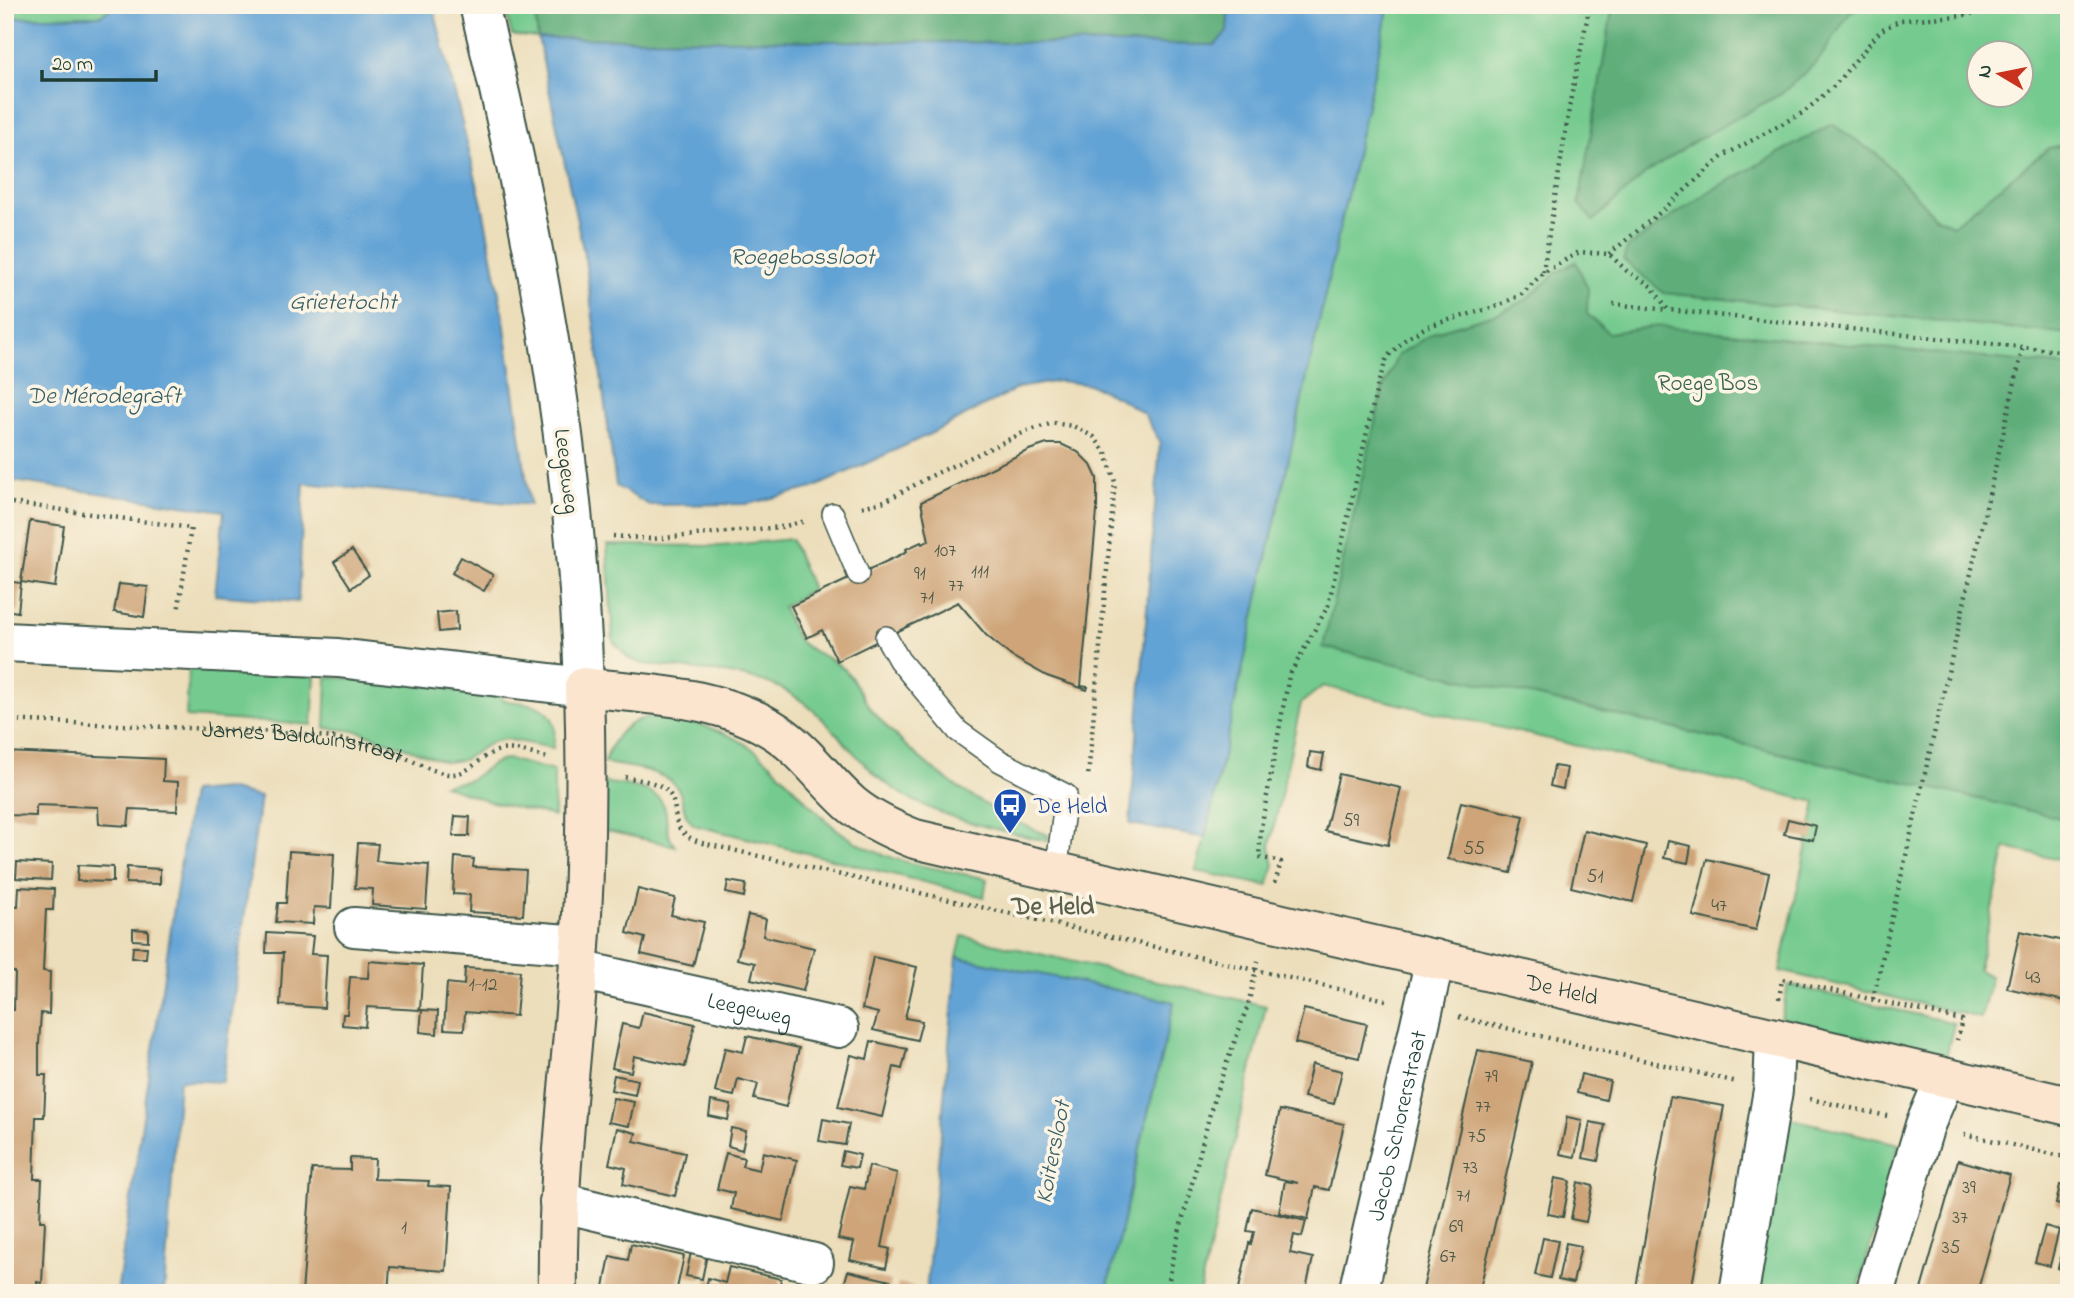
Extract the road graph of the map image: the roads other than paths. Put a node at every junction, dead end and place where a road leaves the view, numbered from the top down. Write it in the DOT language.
graph roads {
  1 [pos="479,5"];
  2 [pos="832,514"];
  3 [pos="858,574"];
  4 [pos="887,637"];
  5 [pos="5,642"];
  6 [pos="584,687"];
  7 [pos="1056,873"];
  8 [pos="354,927"];
  9 [pos="579,958"];
  10 [pos="1435,959"];
  11 [pos="839,1028"];
  12 [pos="1775,1038"];
  13 [pos="1945,1078"];
  14 [pos="2069,1106"];
  15 [pos="559,1202"];
  16 [pos="814,1263"];
  17 [pos="558,1293"];
  18 [pos="1358,1293"];
  19 [pos="1738,1293"];
  20 [pos="1875,1293"];
  1 -- 6 [label="street, Leegeweg"];
  2 -- 3 [label="lane"];
  4 -- 7 [label="lane"];
  5 -- 6 [label="street"];
  6 -- 7 [label="main road, De Held"];
  6 -- 9 [label="main road, Leegeweg"];
  7 -- 10 [label="main road, De Held"];
  8 -- 9 [label="street, Leegeweg"];
  9 -- 11 [label="street, Leegeweg"];
  9 -- 15 [label="main road, Leegeweg"];
  10 -- 12 [label="main road, De Held"];
  10 -- 18 [label="street, Jacob Schorerstraat"];
  12 -- 13 [label="main road, De Held"];
  12 -- 19 [label="street"];
  13 -- 14 [label="main road, De Held"];
  13 -- 20 [label="street"];
  15 -- 16 [label="street"];
  15 -- 17 [label="main road, Leegeweg"];
}
